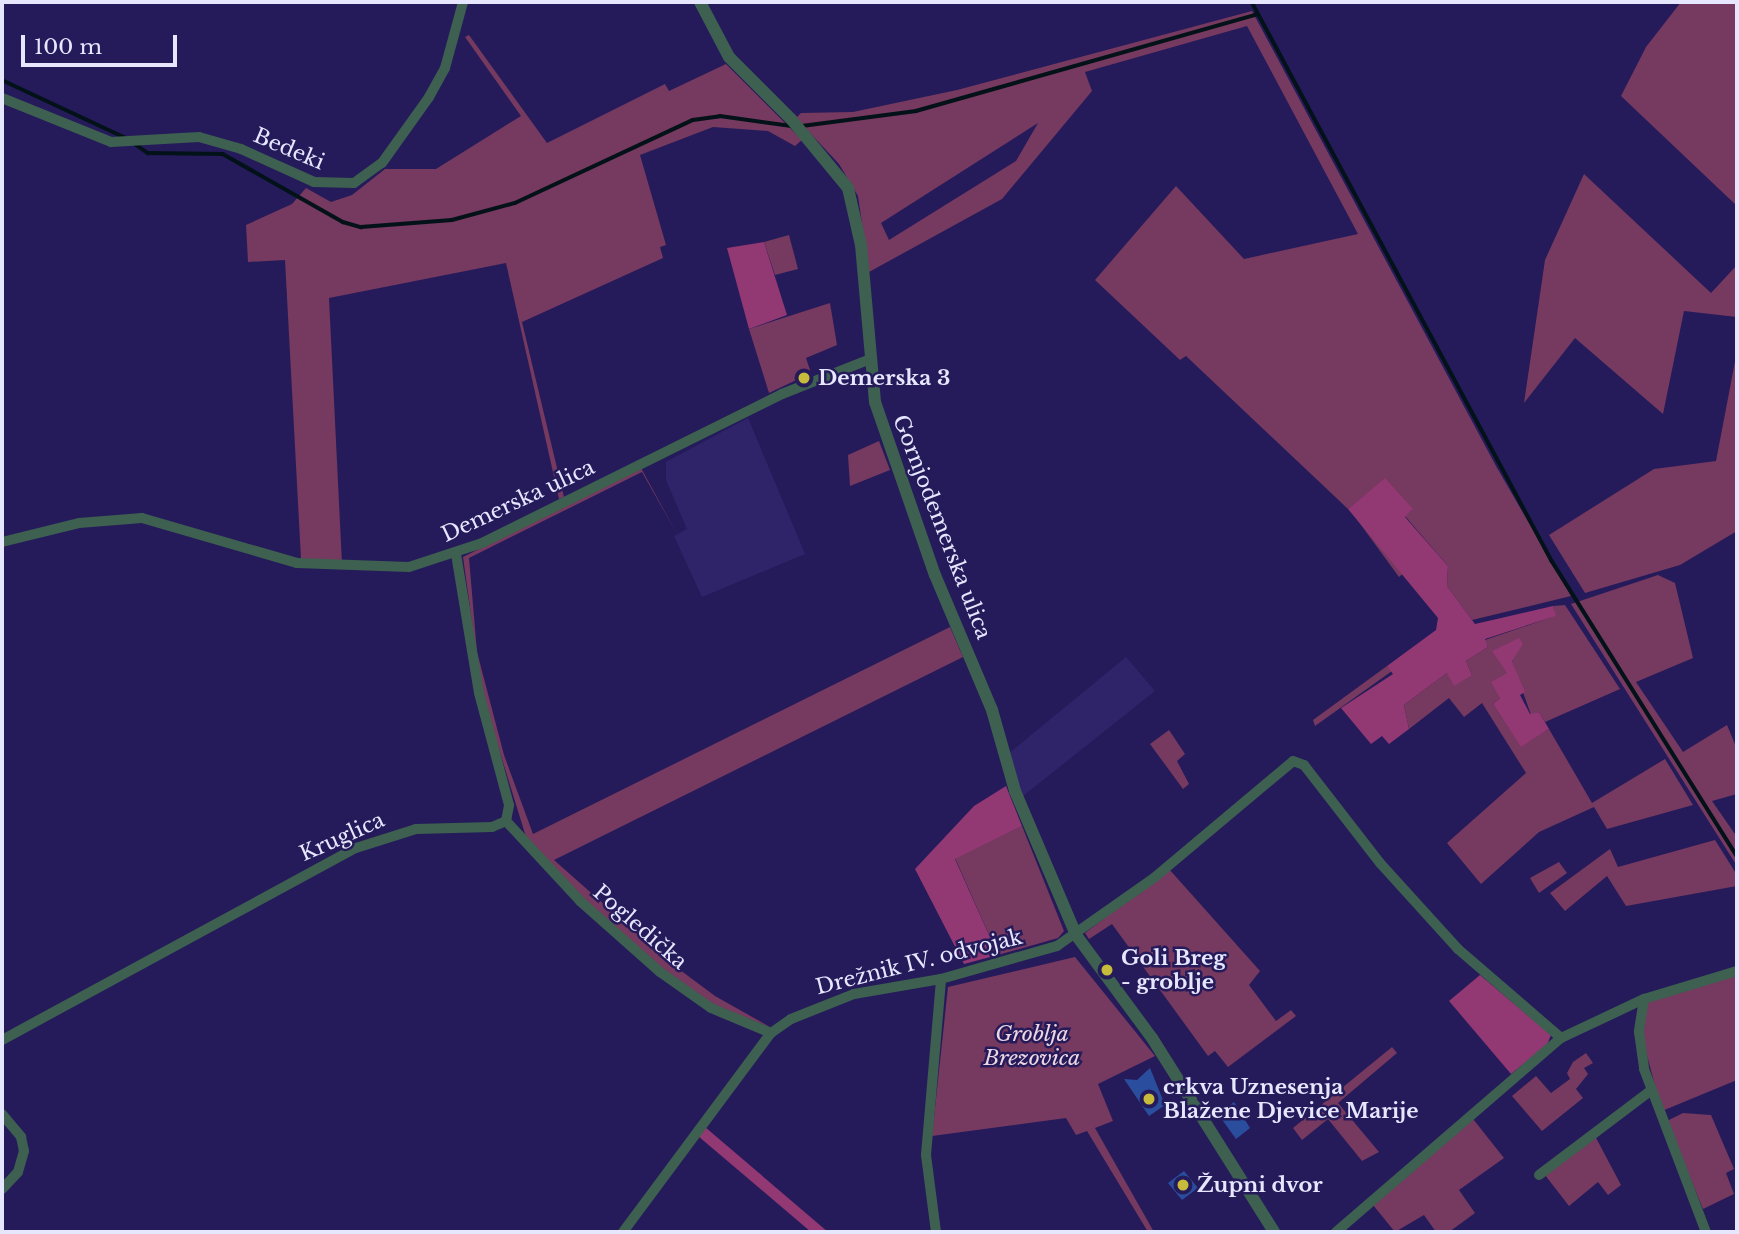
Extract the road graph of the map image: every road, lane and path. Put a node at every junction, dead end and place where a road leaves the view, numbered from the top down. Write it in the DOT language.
graph roads {
  1 [pos="463,2"];
  2 [pos="700,2"];
  3 [pos="2,98"];
  4 [pos="868,360"];
  5 [pos="2,542"];
  6 [pos="456,554"];
  7 [pos="506,821"];
  8 [pos="1076,935"];
  9 [pos="1737,971"];
  10 [pos="942,979"];
  11 [pos="1644,999"];
  12 [pos="771,1033"];
  13 [pos="1561,1038"];
  14 [pos="2,1040"];
  15 [pos="1650,1091"];
  16 [pos="2,1114"];
  17 [pos="1539,1175"];
  18 [pos="2,1189"];
  19 [pos="623,1232"];
  20 [pos="936,1232"];
  21 [pos="1274,1232"];
  22 [pos="1336,1232"];
  23 [pos="1706,1232"];
  1 -- 3 [label="street, Bedeki"];
  2 -- 4 [label="street, Gornjodemerska ulica"];
  4 -- 6 [label="street, Demerska ulica"];
  4 -- 8 [label="street, Gornjodemerska ulica"];
  5 -- 6 [label="street, Demerska ulica"];
  6 -- 7 [label="street"];
  7 -- 12 [label="street, Pogledička"];
  7 -- 14 [label="street, Kruglica"];
  8 -- 10 [label="street, Drežnik IV. odvojak"];
  8 -- 13 [label="street, Drežnik IV. odvojak"];
  8 -- 21 [label="street, Gornjodemerska ulica"];
  9 -- 11 [label="street"];
  10 -- 12 [label="street, Drežnik IV. odvojak"];
  10 -- 20 [label="street"];
  11 -- 13 [label="street"];
  11 -- 15 [label="street"];
  12 -- 19 [label="street, Drežnik IV. odvojak"];
  13 -- 22 [label="street"];
  15 -- 17 [label="street"];
  15 -- 23 [label="street"];
  16 -- 18 [label="street"];
}
